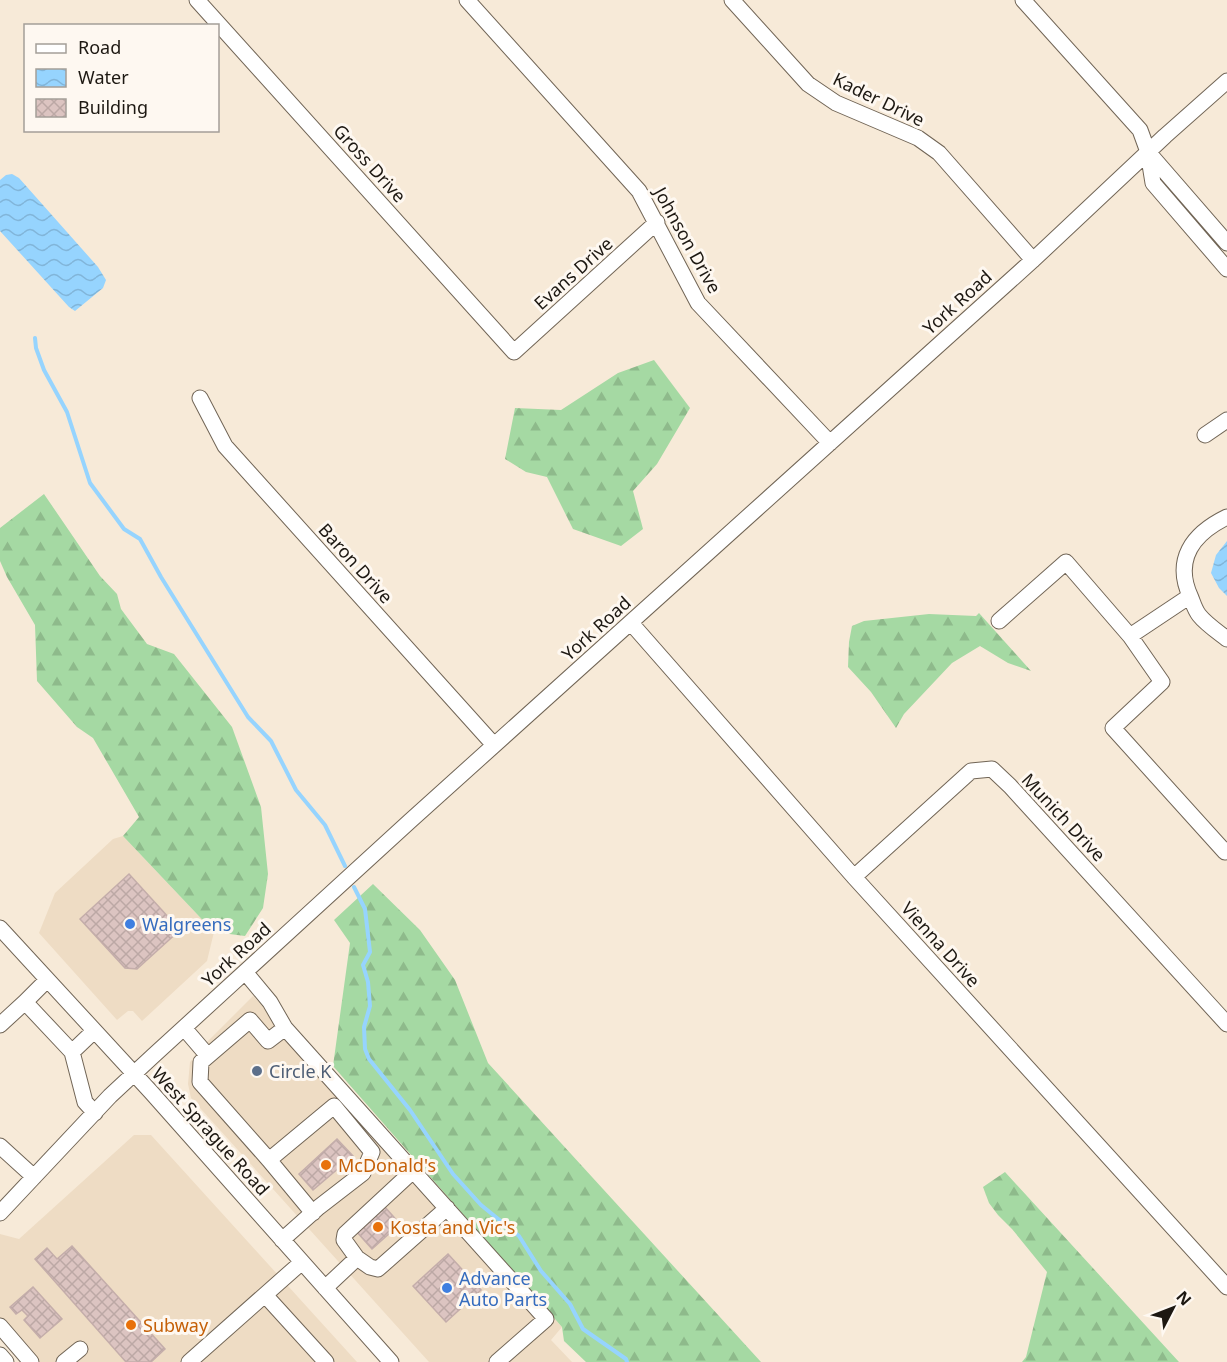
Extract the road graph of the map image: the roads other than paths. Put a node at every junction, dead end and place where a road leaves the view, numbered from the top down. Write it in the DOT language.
graph roads {
  1 [pos="197,0"];
  2 [pos="466,0"];
  3 [pos="732,0"];
  4 [pos="1023,0"];
  5 [pos="219,24"];
  6 [pos="219,24"];
  7 [pos="1227,81"];
  8 [pos="1148,152"];
  9 [pos="657,222"];
  10 [pos="1227,243"];
  11 [pos="1033,260"];
  12 [pos="1227,269"];
  13 [pos="514,352"];
  14 [pos="200,398"];
  15 [pos="1227,420"];
  16 [pos="1205,435"];
  17 [pos="830,443"];
  18 [pos="1227,517"];
  19 [pos="1190,597"];
  20 [pos="999,621"];
  21 [pos="631,623"];
  22 [pos="1130,636"];
  23 [pos="1227,639"];
  24 [pos="494,746"];
  25 [pos="1227,850"];
  26 [pos="854,877"];
  27 [pos="0,928"];
  28 [pos="245,972"];
  29 [pos="47,980"];
  30 [pos="25,1002"];
  31 [pos="1227,1023"];
  32 [pos="0,1025"];
  33 [pos="184,1028"];
  34 [pos="285,1028"];
  35 [pos="94,1031"];
  36 [pos="72,1052"];
  37 [pos="208,1056"];
  38 [pos="134,1074"];
  39 [pos="340,1100"];
  40 [pos="95,1113"];
  41 [pos="0,1146"];
  42 [pos="269,1160"];
  43 [pos="414,1170"];
  44 [pos="34,1177"];
  45 [pos="2,1203"];
  46 [pos="447,1208"];
  47 [pos="316,1210"];
  48 [pos="282,1240"];
  49 [pos="357,1258"];
  50 [pos="302,1262"];
  51 [pos="1227,1287"];
  52 [pos="325,1288"];
  53 [pos="265,1295"];
  54 [pos="0,1326"];
  55 [pos="80,1348"];
  56 [pos="0,1355"];
  57 [pos="6,1362"];
  58 [pos="31,1362"];
  59 [pos="64,1362"];
  60 [pos="189,1362"];
  61 [pos="326,1362"];
  62 [pos="391,1362"];
  63 [pos="497,1362"];
  1 -- 6 [label="street, Gross Drive"];
  2 -- 9 [label="street, Johnson Drive"];
  3 -- 11 [label="street, Kader Drive"];
  4 -- 8 [label="street"];
  5 -- 13 [label="street, Gross Drive"];
  7 -- 8 [label="street, York Road"];
  8 -- 10 [label="street"];
  8 -- 11 [label="street, York Road"];
  8 -- 12 [label="street"];
  9 -- 13 [label="street, Evans Drive"];
  9 -- 17 [label="street, Johnson Drive"];
  11 -- 17 [label="street, York Road"];
  14 -- 24 [label="street, Baron Drive"];
  15 -- 16 [label="street"];
  17 -- 21 [label="street, York Road"];
  18 -- 19 [label="street"];
  19 -- 22 [label="street"];
  19 -- 23 [label="street"];
  20 -- 22 [label="street"];
  21 -- 24 [label="street, York Road"];
  21 -- 26 [label="street, Vienna Drive"];
  22 -- 25 [label="street"];
  24 -- 28 [label="street, York Road"];
  26 -- 31 [label="street, Munich Drive"];
  26 -- 51 [label="street, Vienna Drive"];
  27 -- 29 [label="street, West Sprague Road"];
  28 -- 33 [label="street, York Road"];
  28 -- 34 [label="street"];
  29 -- 30 [label="street"];
  29 -- 35 [label="street, West Sprague Road"];
  30 -- 32 [label="street"];
  30 -- 36 [label="street"];
  33 -- 37 [label="street"];
  33 -- 38 [label="street, York Road"];
  34 -- 37 [label="street"];
  34 -- 39 [label="street"];
  35 -- 36 [label="street"];
  35 -- 38 [label="street, West Sprague Road"];
  36 -- 40 [label="street"];
  37 -- 42 [label="street"];
  38 -- 40 [label="street, York Road"];
  38 -- 48 [label="street, West Sprague Road"];
  39 -- 42 [label="street"];
  39 -- 43 [label="street"];
  39 -- 47 [label="street"];
  40 -- 44 [label="street, York Road"];
  41 -- 44 [label="street"];
  42 -- 47 [label="street"];
  43 -- 46 [label="street"];
  43 -- 49 [label="street"];
  44 -- 45 [label="street, York Road"];
  46 -- 49 [label="street"];
  46 -- 63 [label="street"];
  47 -- 48 [label="street"];
  48 -- 50 [label="street, West Sprague Road"];
  49 -- 52 [label="street"];
  50 -- 52 [label="street, West Sprague Road"];
  50 -- 53 [label="street"];
  52 -- 62 [label="street, West Sprague Road"];
  53 -- 60 [label="street"];
  53 -- 61 [label="street"];
  54 -- 58 [label="street"];
  55 -- 59 [label="street"];
  56 -- 57 [label="street"];
}
